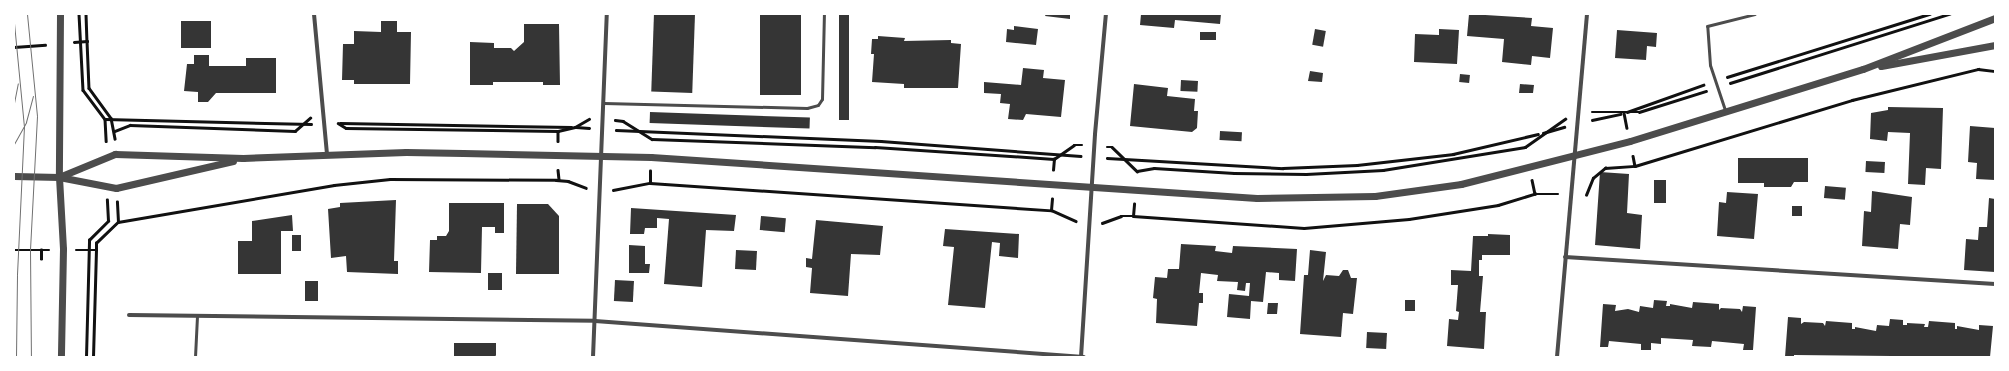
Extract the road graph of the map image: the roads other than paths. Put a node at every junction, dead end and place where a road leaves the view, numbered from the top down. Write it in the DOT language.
graph roads {
  1 [pos="60,14"];
  2 [pos="314,14"];
  3 [pos="607,14"];
  4 [pos="824,14"];
  5 [pos="1106,14"];
  6 [pos="1587,14"];
  7 [pos="1754,14"];
  8 [pos="1995,18"];
  9 [pos="1995,45"];
  10 [pos="1863,69"];
  11 [pos="604,103"];
  12 [pos="1726,111"];
  13 [pos="327,154"];
  14 [pos="602,155"];
  15 [pos="1574,156"];
  16 [pos="243,158"];
  17 [pos="14,176"];
  18 [pos="59,177"];
  19 [pos="1092,188"];
  20 [pos="1565,257"];
  21 [pos="1995,284"];
  22 [pos="129,316"];
  23 [pos="197,316"];
  24 [pos="595,321"];
  25 [pos="61,357"];
  26 [pos="195,357"];
  27 [pos="594,357"];
  28 [pos="1081,357"];
  29 [pos="1084,357"];
  30 [pos="1557,357"];
  1 -- 18 [label="street"];
  2 -- 13 [label="street"];
  3 -- 11 [label="street"];
  4 -- 11 [label="lane"];
  5 -- 19 [label="street"];
  6 -- 15 [label="street"];
  7 -- 12 [label="lane"];
  8 -- 10 [label="street"];
  9 -- 10 [label="street"];
  10 -- 12 [label="street"];
  11 -- 14 [label="street"];
  12 -- 15 [label="street"];
  13 -- 14 [label="street"];
  13 -- 16 [label="street"];
  14 -- 19 [label="street"];
  14 -- 24 [label="street"];
  15 -- 19 [label="street"];
  15 -- 20 [label="street"];
  16 -- 18 [label="street"];
  16 -- 18 [label="street"];
  17 -- 18 [label="street"];
  18 -- 25 [label="street"];
  19 -- 28 [label="street"];
  20 -- 21 [label="street"];
  20 -- 30 [label="street"];
  22 -- 23 [label="street"];
  23 -- 24 [label="street"];
  23 -- 26 [label="lane"];
  24 -- 27 [label="street"];
  24 -- 28 [label="street"];
  28 -- 29 [label="street"];
}
